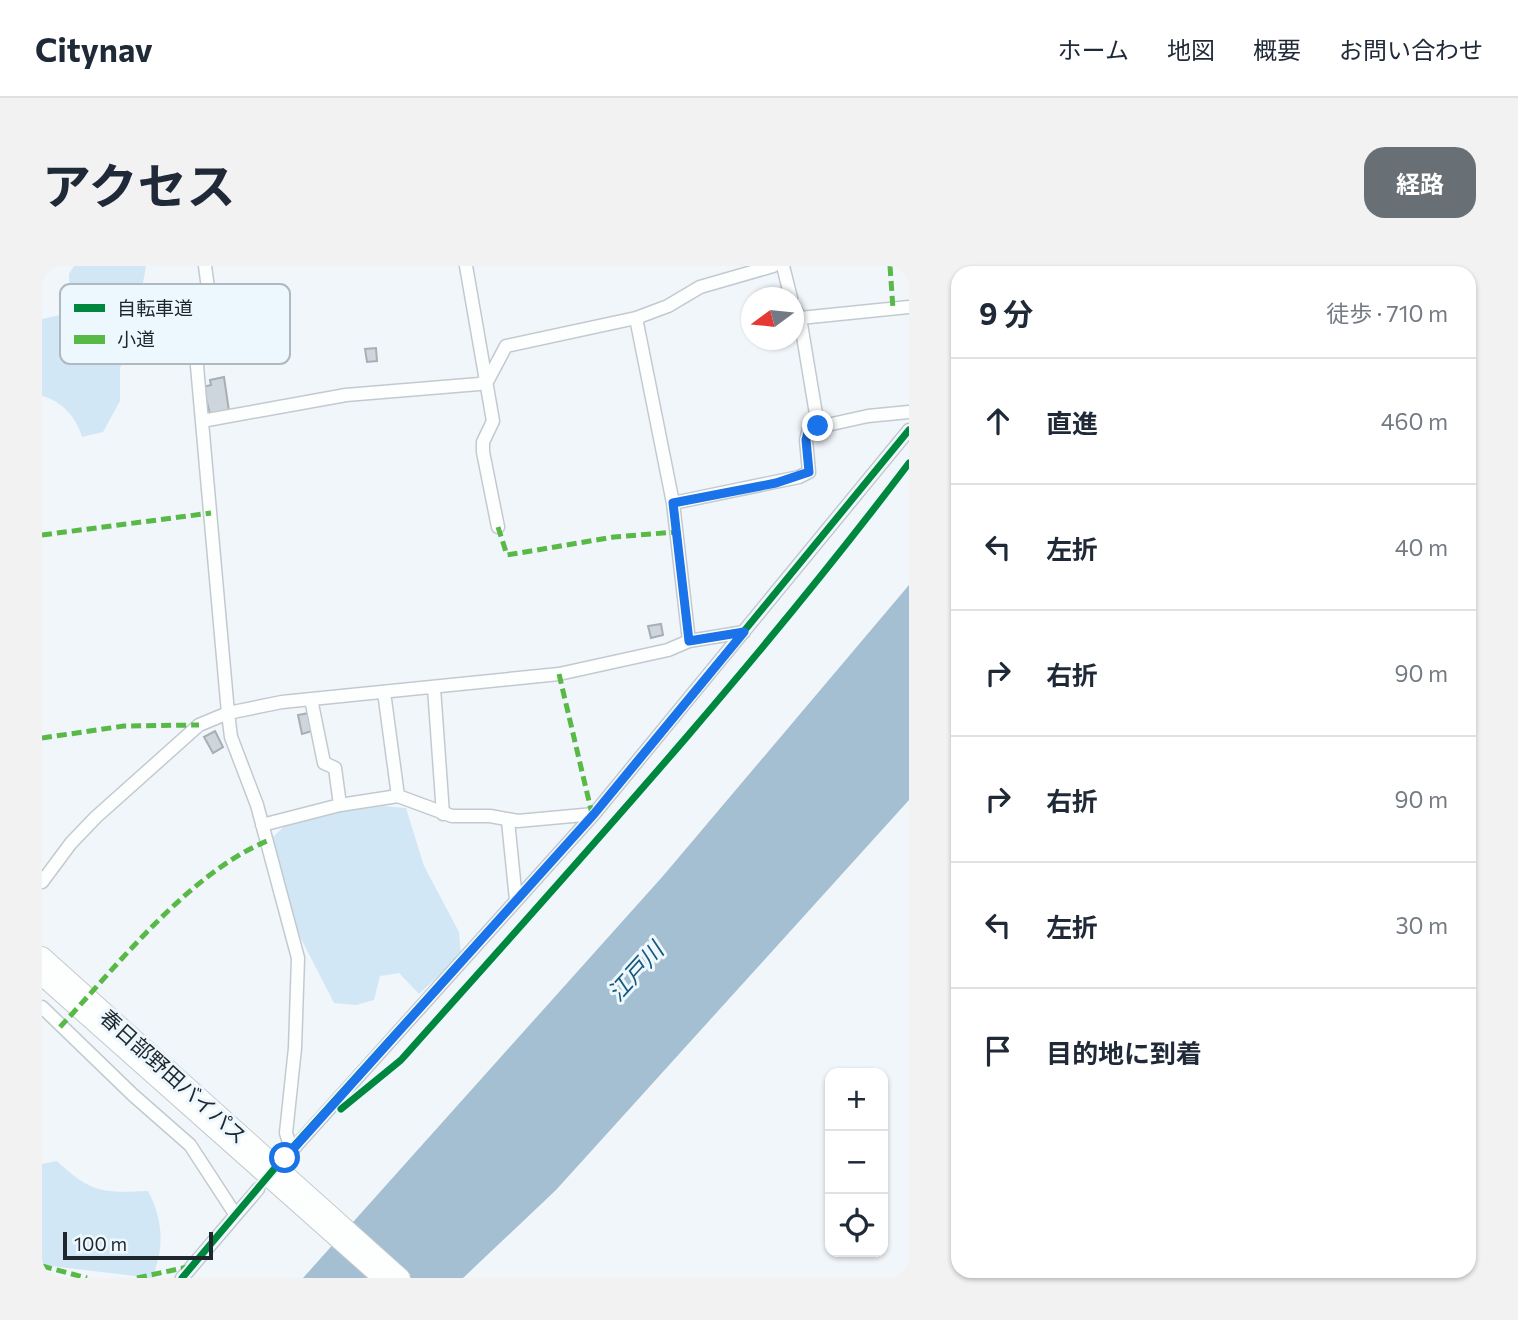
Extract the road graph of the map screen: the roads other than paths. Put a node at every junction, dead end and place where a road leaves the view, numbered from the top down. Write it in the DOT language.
graph roads {
  1 [pos="205,266"];
  2 [pos="466,266"];
  3 [pos="774,266"];
  4 [pos="783,266"];
  5 [pos="207,284"];
  6 [pos="788,287"];
  7 [pos="909,307"];
  8 [pos="804,312"];
  9 [pos="635,318"];
  10 [pos="804,350"];
  11 [pos="197,364"];
  12 [pos="485,382"];
  13 [pos="909,412"];
  14 [pos="202,421"];
  15 [pos="818,426"];
  16 [pos="909,430"];
  17 [pos="673,503"];
  18 [pos="498,527"];
  19 [pos="744,632"];
  20 [pos="689,641"];
  21 [pos="434,688"];
  22 [pos="384,692"];
  23 [pos="311,699"];
  24 [pos="228,713"];
  25 [pos="398,796"];
  26 [pos="340,805"];
  27 [pos="443,814"];
  28 [pos="594,814"];
  29 [pos="508,821"];
  30 [pos="262,825"];
  31 [pos="42,882"];
  32 [pos="516,900"];
  33 [pos="42,956"];
  34 [pos="42,976"];
  35 [pos="42,1007"];
  36 [pos="258,1189"];
  37 [pos="296,1195"];
  38 [pos="235,1214"];
  39 [pos="182,1278"];
  40 [pos="382,1278"];
  41 [pos="401,1278"];
  1 -- 5 [label="street"];
  2 -- 12 [label="street"];
  3 -- 9 [label="street"];
  4 -- 6 [label="street"];
  7 -- 8 [label="street"];
  9 -- 12 [label="street"];
  9 -- 17 [label="street"];
  10 -- 15 [label="street"];
  11 -- 14 [label="street"];
  12 -- 14 [label="street"];
  12 -- 18 [label="street"];
  13 -- 15 [label="street"];
  14 -- 24 [label="street"];
  15 -- 17 [label="street"];
  16 -- 19 [label="street"];
  17 -- 20 [label="street"];
  19 -- 20 [label="street"];
  19 -- 28 [label="street"];
  20 -- 21 [label="street"];
  21 -- 22 [label="street"];
  21 -- 27 [label="street"];
  22 -- 23 [label="street"];
  22 -- 25 [label="street"];
  23 -- 24 [label="street"];
  23 -- 26 [label="street"];
  24 -- 30 [label="street"];
  24 -- 31 [label="street"];
  25 -- 26 [label="street"];
  25 -- 27 [label="street"];
  26 -- 30 [label="street"];
  27 -- 29 [label="street"];
  28 -- 29 [label="street"];
  28 -- 32 [label="street"];
  29 -- 32 [label="street"];
  30 -- 32 [label="street"];
  33 -- 37 [label="highway, 春日部野田バイパス"];
  34 -- 37 [label="highway, 春日部野田バイパス"];
  35 -- 38 [label="street"];
  36 -- 38 [label="street"];
  37 -- 40 [label="highway, 春日部野田バイパス"];
  37 -- 41 [label="highway, 春日部野田バイパス"];
  38 -- 39 [label="street"];
}
